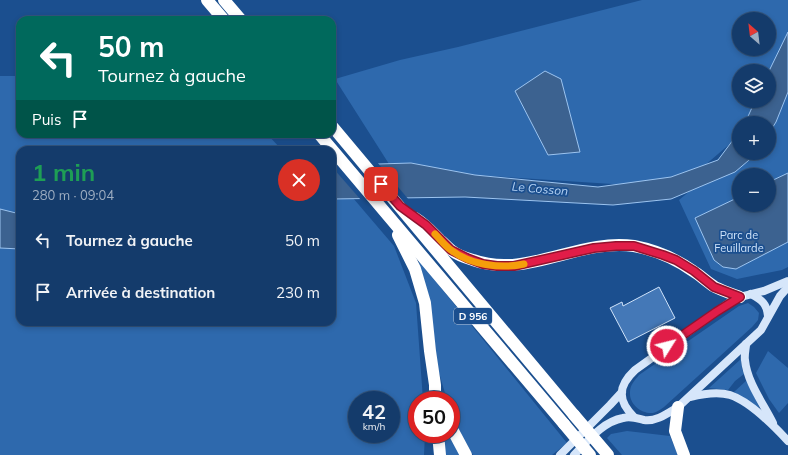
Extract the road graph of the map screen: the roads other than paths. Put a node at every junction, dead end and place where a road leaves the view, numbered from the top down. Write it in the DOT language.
graph roads {
  1 [pos="207,0"];
  2 [pos="224,0"];
  3 [pos="221,16"];
  4 [pos="238,16"];
  5 [pos="336,131"];
  6 [pos="322,138"];
  7 [pos="329,146"];
  8 [pos="336,154"];
  9 [pos="400,206"];
  10 [pos="382,208"];
  11 [pos="788,281"];
  12 [pos="788,287"];
  13 [pos="746,296"];
  14 [pos="768,316"];
  15 [pos="746,344"];
  16 [pos="435,385"];
  17 [pos="435,391"];
  18 [pos="437,391"];
  19 [pos="622,392"];
  20 [pos="689,397"];
  21 [pos="678,407"];
  22 [pos="634,416"];
  23 [pos="774,426"];
  24 [pos="788,441"];
  25 [pos="439,443"];
  26 [pos="460,443"];
  27 [pos="440,455"];
  28 [pos="466,455"];
  29 [pos="560,455"];
  30 [pos="574,455"];
  31 [pos="590,455"];
  32 [pos="608,455"];
  33 [pos="684,455"];
  1 -- 3 [label="highway"];
  2 -- 4 [label="highway"];
  5 -- 9 [label="highway, D 956"];
  6 -- 7 [label="highway, D 956"];
  8 -- 10 [label="highway, D 956"];
  9 -- 13 [label="highway, D 956"];
  9 -- 32 [label="highway, D 956, bridge"];
  10 -- 16 [label="highway, D 956"];
  10 -- 31 [label="highway, D 956, bridge"];
  11 -- 13 [label="main road"];
  12 -- 14 [label="main road"];
  13 -- 14 [label="main road"];
  13 -- 19 [label="main road"];
  14 -- 15 [label="main road"];
  15 -- 20 [label="main road"];
  15 -- 23 [label="main road"];
  16 -- 17 [label="highway, D 956"];
  16 -- 18 [label="highway, D 956"];
  19 -- 22 [label="main road"];
  19 -- 29 [label="main road"];
  20 -- 21 [label="main road"];
  20 -- 23 [label="main road"];
  21 -- 22 [label="main road"];
  21 -- 33 [label="highway"];
  22 -- 30 [label="main road"];
  23 -- 24 [label="main road"];
  25 -- 27 [label="highway"];
  26 -- 28 [label="highway"];
}
